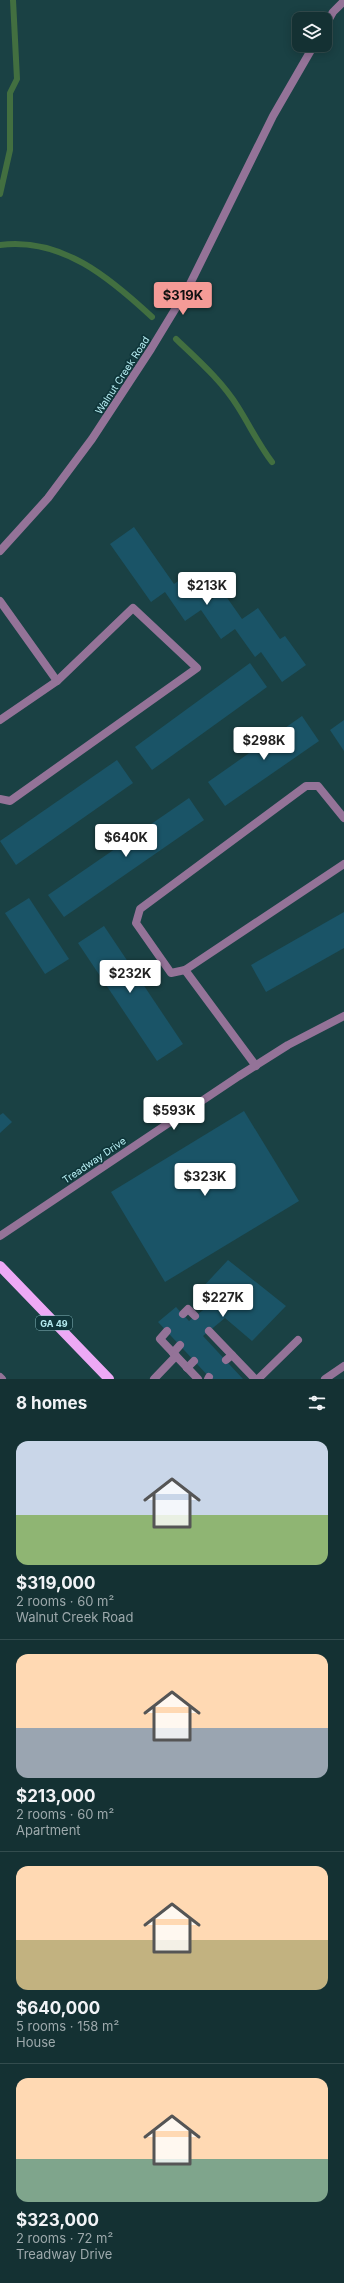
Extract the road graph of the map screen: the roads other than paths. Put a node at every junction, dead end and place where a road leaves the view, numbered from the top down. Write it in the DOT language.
graph roads {
  1 [pos="344,1"];
  2 [pos="332,14"];
  3 [pos="310,52"];
  4 [pos="0,551"];
  5 [pos="0,601"];
  6 [pos="57,681"];
  7 [pos="0,720"];
  8 [pos="0,799"];
  9 [pos="344,818"];
  10 [pos="344,864"];
  11 [pos="185,970"];
  12 [pos="344,1016"];
  13 [pos="256,1066"];
  14 [pos="0,1236"];
  15 [pos="0,1266"];
  16 [pos="183,1314"];
  17 [pos="195,1316"];
  18 [pos="209,1331"];
  19 [pos="167,1332"];
  20 [pos="298,1340"];
  21 [pos="180,1345"];
  22 [pos="174,1354"];
  23 [pos="194,1361"];
  24 [pos="344,1366"];
  25 [pos="187,1368"];
  26 [pos="0,1377"];
  27 [pos="2,1379"];
  28 [pos="109,1379"];
  29 [pos="154,1379"];
  30 [pos="198,1379"];
  31 [pos="256,1379"];
  32 [pos="325,1379"];
  1 -- 2 [label="street"];
  3 -- 4 [label="street, Walnut Creek Road"];
  5 -- 6 [label="street"];
  6 -- 7 [label="street"];
  6 -- 8 [label="street"];
  9 -- 11 [label="street"];
  10 -- 11 [label="street"];
  11 -- 13 [label="street"];
  12 -- 13 [label="street, Treadway Drive"];
  13 -- 14 [label="street, Treadway Drive"];
  15 -- 28 [label="main road, GA 49"];
  16 -- 17 [label="street"];
  18 -- 31 [label="street"];
  19 -- 22 [label="street"];
  20 -- 31 [label="street"];
  21 -- 22 [label="street"];
  22 -- 25 [label="street"];
  22 -- 29 [label="street"];
  23 -- 25 [label="street"];
  24 -- 32 [label="street"];
  25 -- 30 [label="street"];
  26 -- 27 [label="street"];
}
